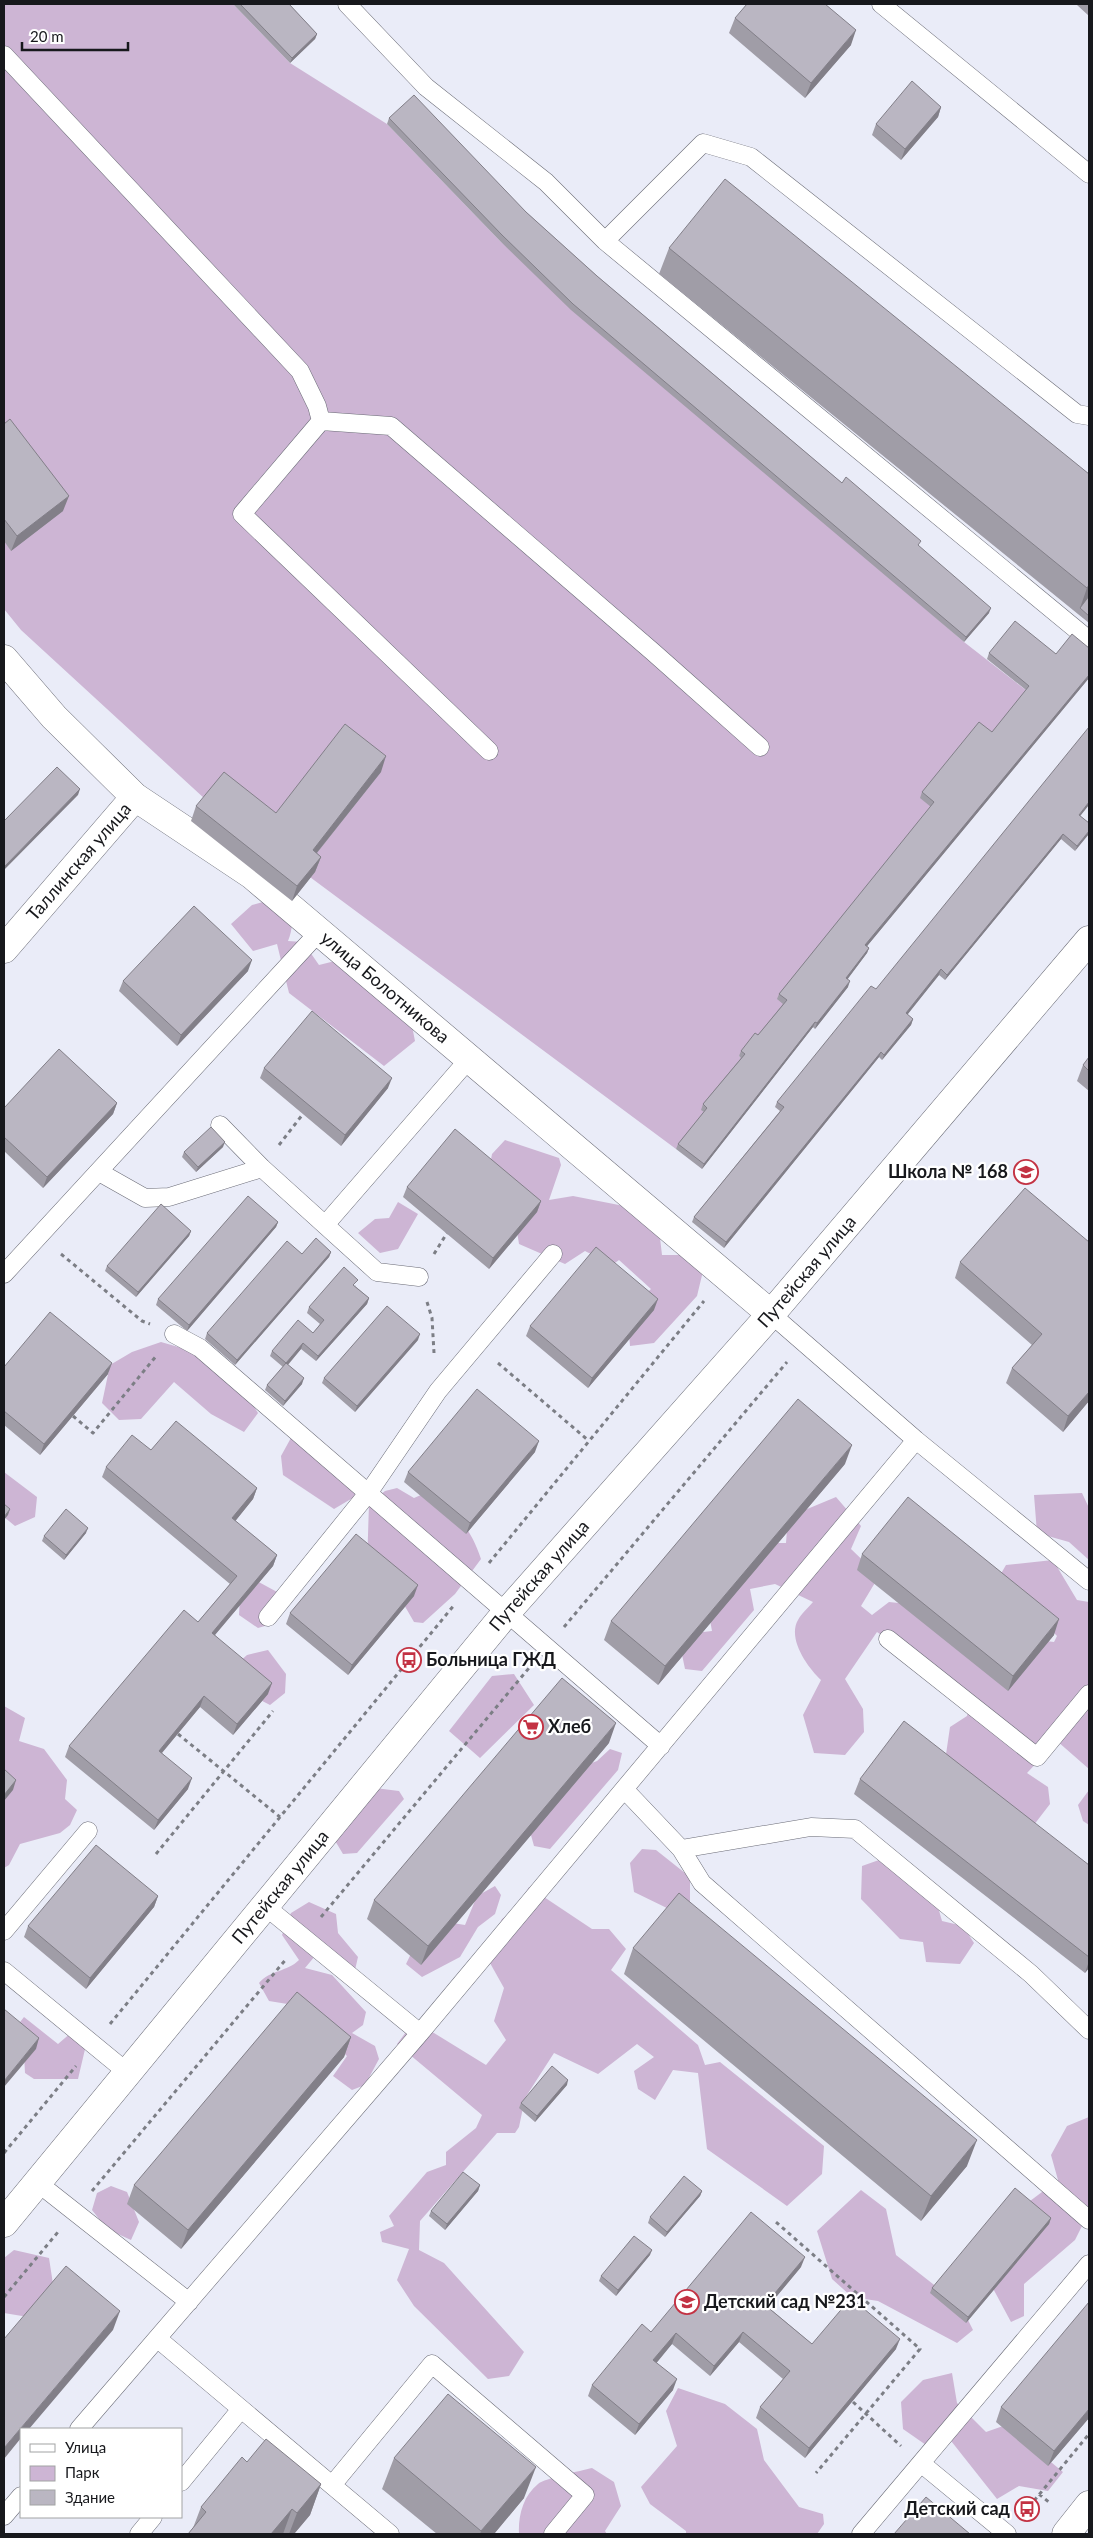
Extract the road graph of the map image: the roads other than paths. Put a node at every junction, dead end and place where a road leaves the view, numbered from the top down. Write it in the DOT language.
graph roads {
  1 [pos="347,4"];
  2 [pos="881,4"];
  3 [pos="4,55"];
  4 [pos="1089,174"];
  5 [pos="605,241"];
  6 [pos="1089,416"];
  7 [pos="321,421"];
  8 [pos="1089,640"];
  9 [pos="4,659"];
  10 [pos="760,747"];
  11 [pos="489,751"];
  12 [pos="135,798"];
  13 [pos="319,932"];
  14 [pos="1089,940"];
  15 [pos="4,949"];
  16 [pos="469,1059"];
  17 [pos="220,1125"];
  18 [pos="262,1168"];
  19 [pos="99,1172"];
  20 [pos="325,1225"];
  21 [pos="553,1254"];
  22 [pos="4,1274"];
  23 [pos="419,1277"];
  24 [pos="771,1314"];
  25 [pos="174,1334"];
  26 [pos="916,1440"];
  27 [pos="369,1492"];
  28 [pos="1089,1581"];
  29 [pos="506,1613"];
  30 [pos="268,1617"];
  31 [pos="888,1639"];
  32 [pos="1089,1694"];
  33 [pos="661,1746"];
  34 [pos="624,1790"];
  35 [pos="88,1831"];
  36 [pos="682,1849"];
  37 [pos="265,1906"];
  38 [pos="4,1931"];
  39 [pos="4,1971"];
  40 [pos="1089,2030"];
  41 [pos="420,2033"];
  42 [pos="128,2073"];
  43 [pos="38,2183"];
  44 [pos="1089,2220"];
  45 [pos="4,2223"];
  46 [pos="1089,2264"];
  47 [pos="189,2302"];
  48 [pos="158,2339"];
  49 [pos="241,2409"];
  50 [pos="80,2428"];
  51 [pos="922,2464"];
  52 [pos="182,2481"];
  53 [pos="333,2484"];
  54 [pos="20,2497"];
  55 [pos="1089,2505"];
  56 [pos="4,2516"];
  57 [pos="152,2518"];
  58 [pos="139,2534"];
  59 [pos="390,2534"];
  60 [pos="553,2534"];
  61 [pos="861,2534"];
  62 [pos="1006,2534"];
  63 [pos="1066,2534"];
  1 -- 5 [label="lane"];
  2 -- 4 [label="lane"];
  3 -- 7 [label="lane"];
  5 -- 6 [label="lane"];
  5 -- 8 [label="lane"];
  7 -- 10 [label="lane"];
  7 -- 11 [label="lane"];
  9 -- 12 [label="street, улица Болотникова"];
  12 -- 13 [label="street, улица Болотникова"];
  12 -- 15 [label="street, Таллинская улица"];
  13 -- 16 [label="street, улица Болотникова"];
  13 -- 19 [label="lane"];
  14 -- 24 [label="street, Путейская улица"];
  16 -- 20 [label="lane"];
  16 -- 24 [label="street, улица Болотникова"];
  17 -- 18 [label="lane"];
  18 -- 19 [label="lane"];
  18 -- 20 [label="lane"];
  19 -- 22 [label="lane"];
  20 -- 23 [label="lane"];
  21 -- 27 [label="lane"];
  24 -- 26 [label="lane"];
  24 -- 29 [label="street, Путейская улица"];
  25 -- 27 [label="lane"];
  26 -- 28 [label="lane"];
  26 -- 33 [label="lane"];
  27 -- 29 [label="lane"];
  27 -- 30 [label="lane"];
  29 -- 33 [label="lane"];
  29 -- 37 [label="street, Путейская улица"];
  31 -- 32 [label="lane"];
  33 -- 34 [label="lane"];
  34 -- 36 [label="lane"];
  34 -- 41 [label="lane"];
  35 -- 38 [label="lane"];
  36 -- 40 [label="lane"];
  36 -- 44 [label="lane"];
  37 -- 41 [label="lane"];
  37 -- 42 [label="street, Путейская улица"];
  39 -- 42 [label="lane"];
  41 -- 47 [label="lane"];
  42 -- 43 [label="street, Путейская улица"];
  43 -- 45 [label="street, Путейская улица"];
  43 -- 47 [label="lane"];
  46 -- 51 [label="lane"];
  47 -- 48 [label="lane"];
  48 -- 49 [label="lane"];
  48 -- 50 [label="lane"];
  49 -- 52 [label="lane"];
  49 -- 53 [label="lane"];
  51 -- 61 [label="lane"];
  51 -- 62 [label="lane"];
  53 -- 59 [label="lane"];
  53 -- 60 [label="lane"];
  54 -- 56 [label="lane"];
  55 -- 63 [label="street"];
  57 -- 58 [label="lane"];
}
